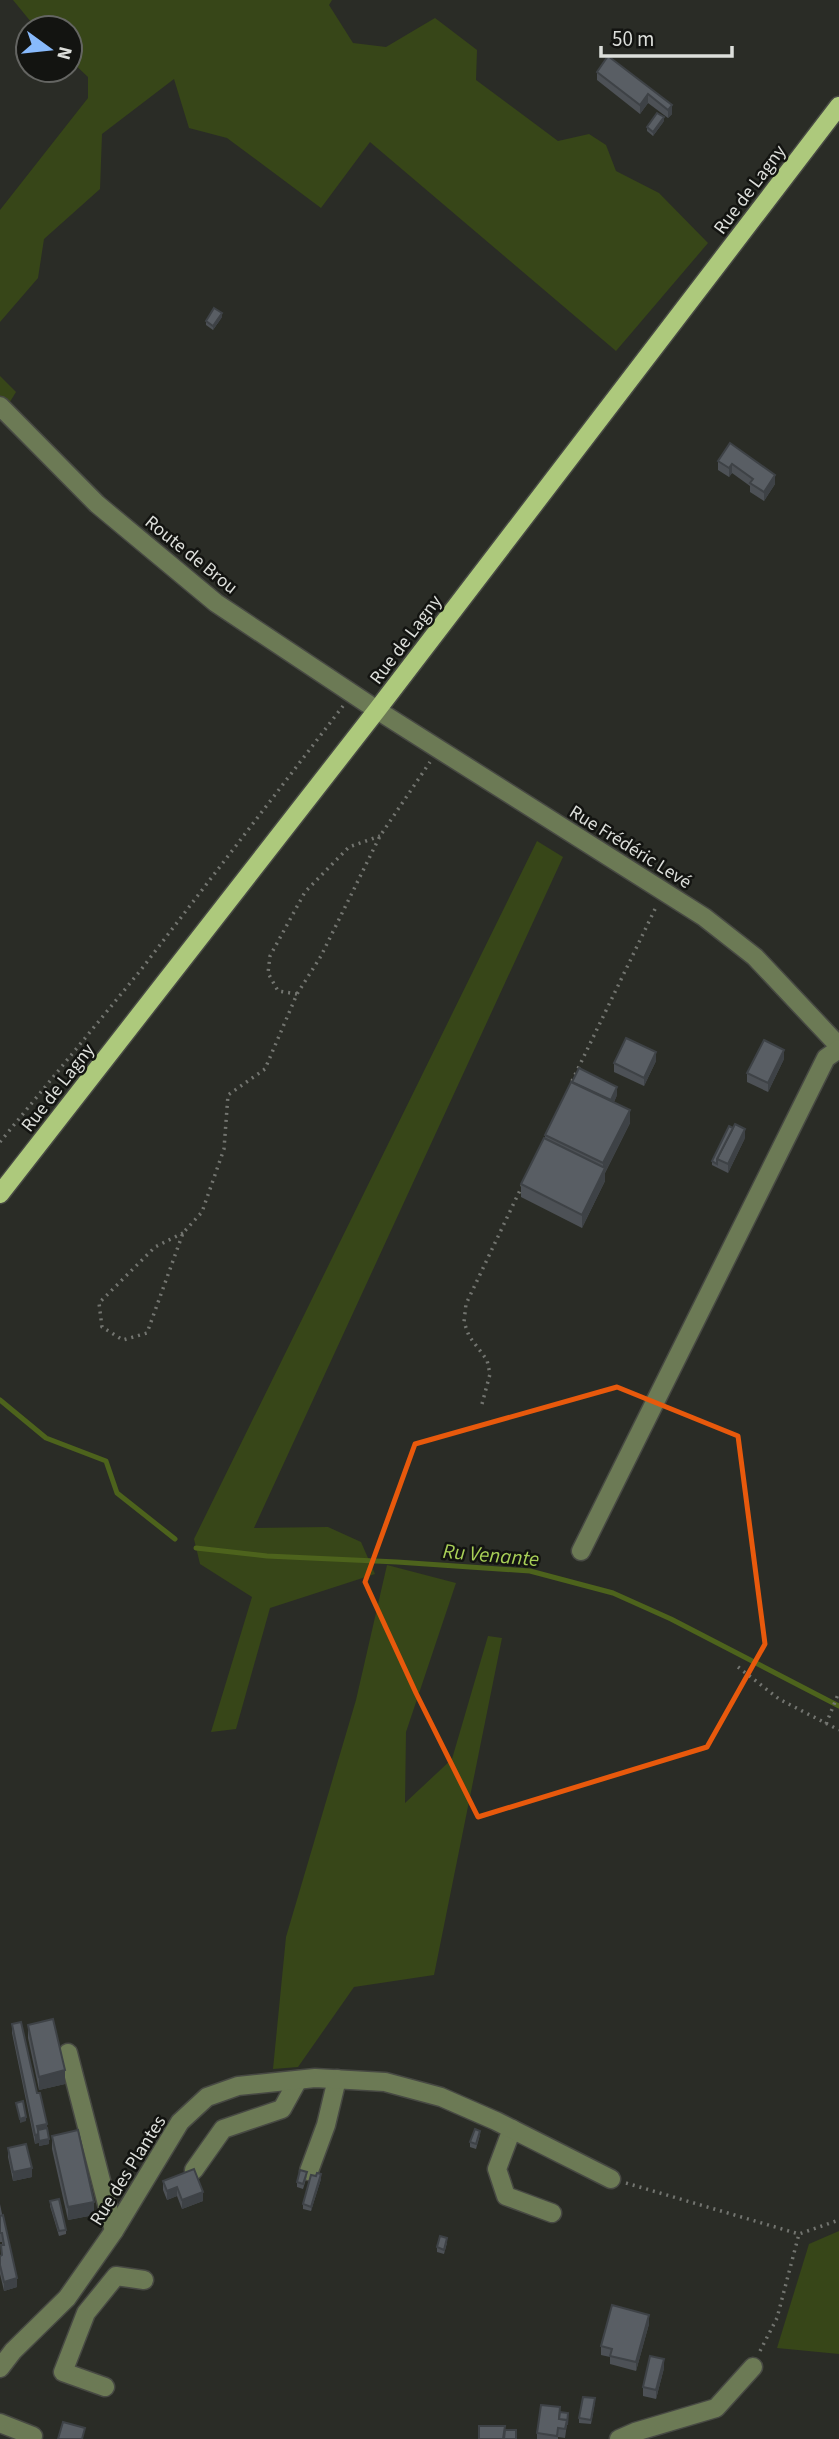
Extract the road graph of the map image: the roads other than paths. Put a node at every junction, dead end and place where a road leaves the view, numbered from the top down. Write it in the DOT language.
graph roads {
  1 [pos="839,106"];
  2 [pos="0,406"];
  3 [pos="377,710"];
  4 [pos="836,1038"];
  5 [pos="0,1194"];
  6 [pos="581,1551"];
  7 [pos="68,2053"];
  8 [pos="337,2079"];
  9 [pos="298,2080"];
  10 [pos="512,2129"];
  11 [pos="194,2170"];
  12 [pos="309,2171"];
  13 [pos="611,2179"];
  14 [pos="552,2213"];
  15 [pos="114,2231"];
  16 [pos="144,2280"];
  17 [pos="67,2298"];
  18 [pos="86,2313"];
  19 [pos="753,2367"];
  20 [pos="0,2368"];
  21 [pos="105,2387"];
  22 [pos="0,2423"];
  23 [pos="33,2436"];
  24 [pos="619,2439"];
  1 -- 3 [label="main road, Rue de Lagny"];
  2 -- 3 [label="street, Route de Brou"];
  3 -- 4 [label="street, Rue Frédéric Levé"];
  3 -- 5 [label="main road, Rue de Lagny"];
  4 -- 6 [label="street"];
  7 -- 15 [label="street"];
  8 -- 9 [label="street, Rue des Plantes"];
  8 -- 10 [label="street, Rue des Plantes"];
  8 -- 12 [label="street"];
  9 -- 11 [label="street"];
  9 -- 15 [label="street, Rue des Plantes"];
  10 -- 13 [label="street, Rue des Plantes"];
  10 -- 14 [label="street"];
  15 -- 17 [label="street, Rue des Plantes"];
  16 -- 18 [label="street"];
  17 -- 18 [label="street"];
  17 -- 20 [label="street, Rue des Plantes"];
  18 -- 21 [label="street"];
  19 -- 24 [label="street"];
  22 -- 23 [label="street"];
}
